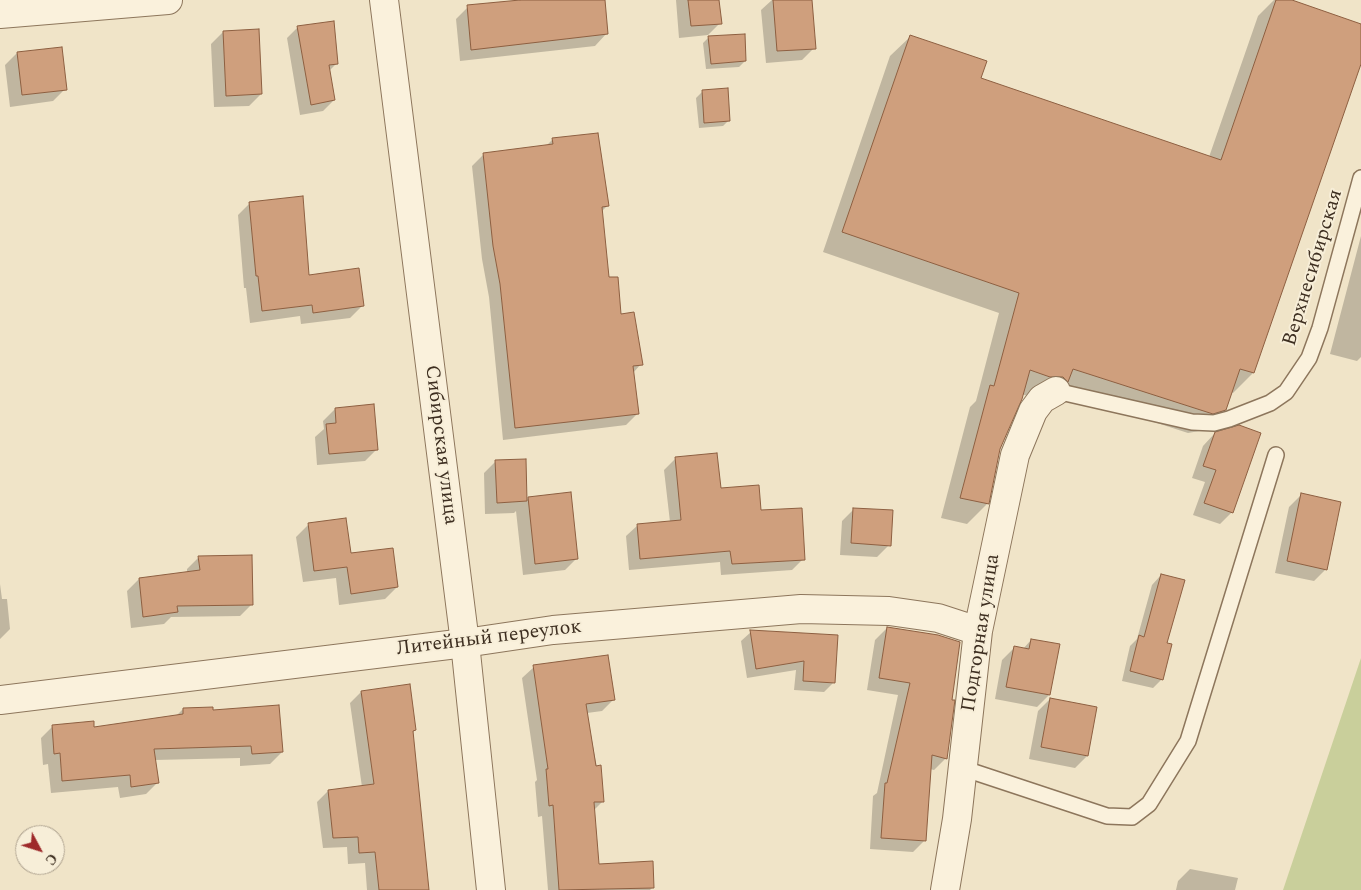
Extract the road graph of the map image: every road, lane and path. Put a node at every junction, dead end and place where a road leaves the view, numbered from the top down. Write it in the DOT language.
graph roads {
  1 [pos="168,0"];
  2 [pos="384,0"];
  3 [pos="0,14"];
  4 [pos="1361,178"];
  5 [pos="1056,391"];
  6 [pos="1276,455"];
  7 [pos="978,631"];
  8 [pos="465,643"];
  9 [pos="0,700"];
  10 [pos="962,768"];
  11 [pos="491,890"];
  12 [pos="945,890"];
  1 -- 3 [label="street"];
  2 -- 8 [label="street, Сибирская улица"];
  4 -- 5 [label="lane, Верхнесибирская"];
  5 -- 7 [label="street, Подгорная улица"];
  6 -- 10 [label="lane"];
  7 -- 8 [label="street, Литейный переулок"];
  7 -- 10 [label="street, Подгорная улица"];
  8 -- 9 [label="street, Литейный переулок"];
  8 -- 11 [label="street, Сибирская улица"];
  10 -- 12 [label="street, Подгорная улица"];
}
